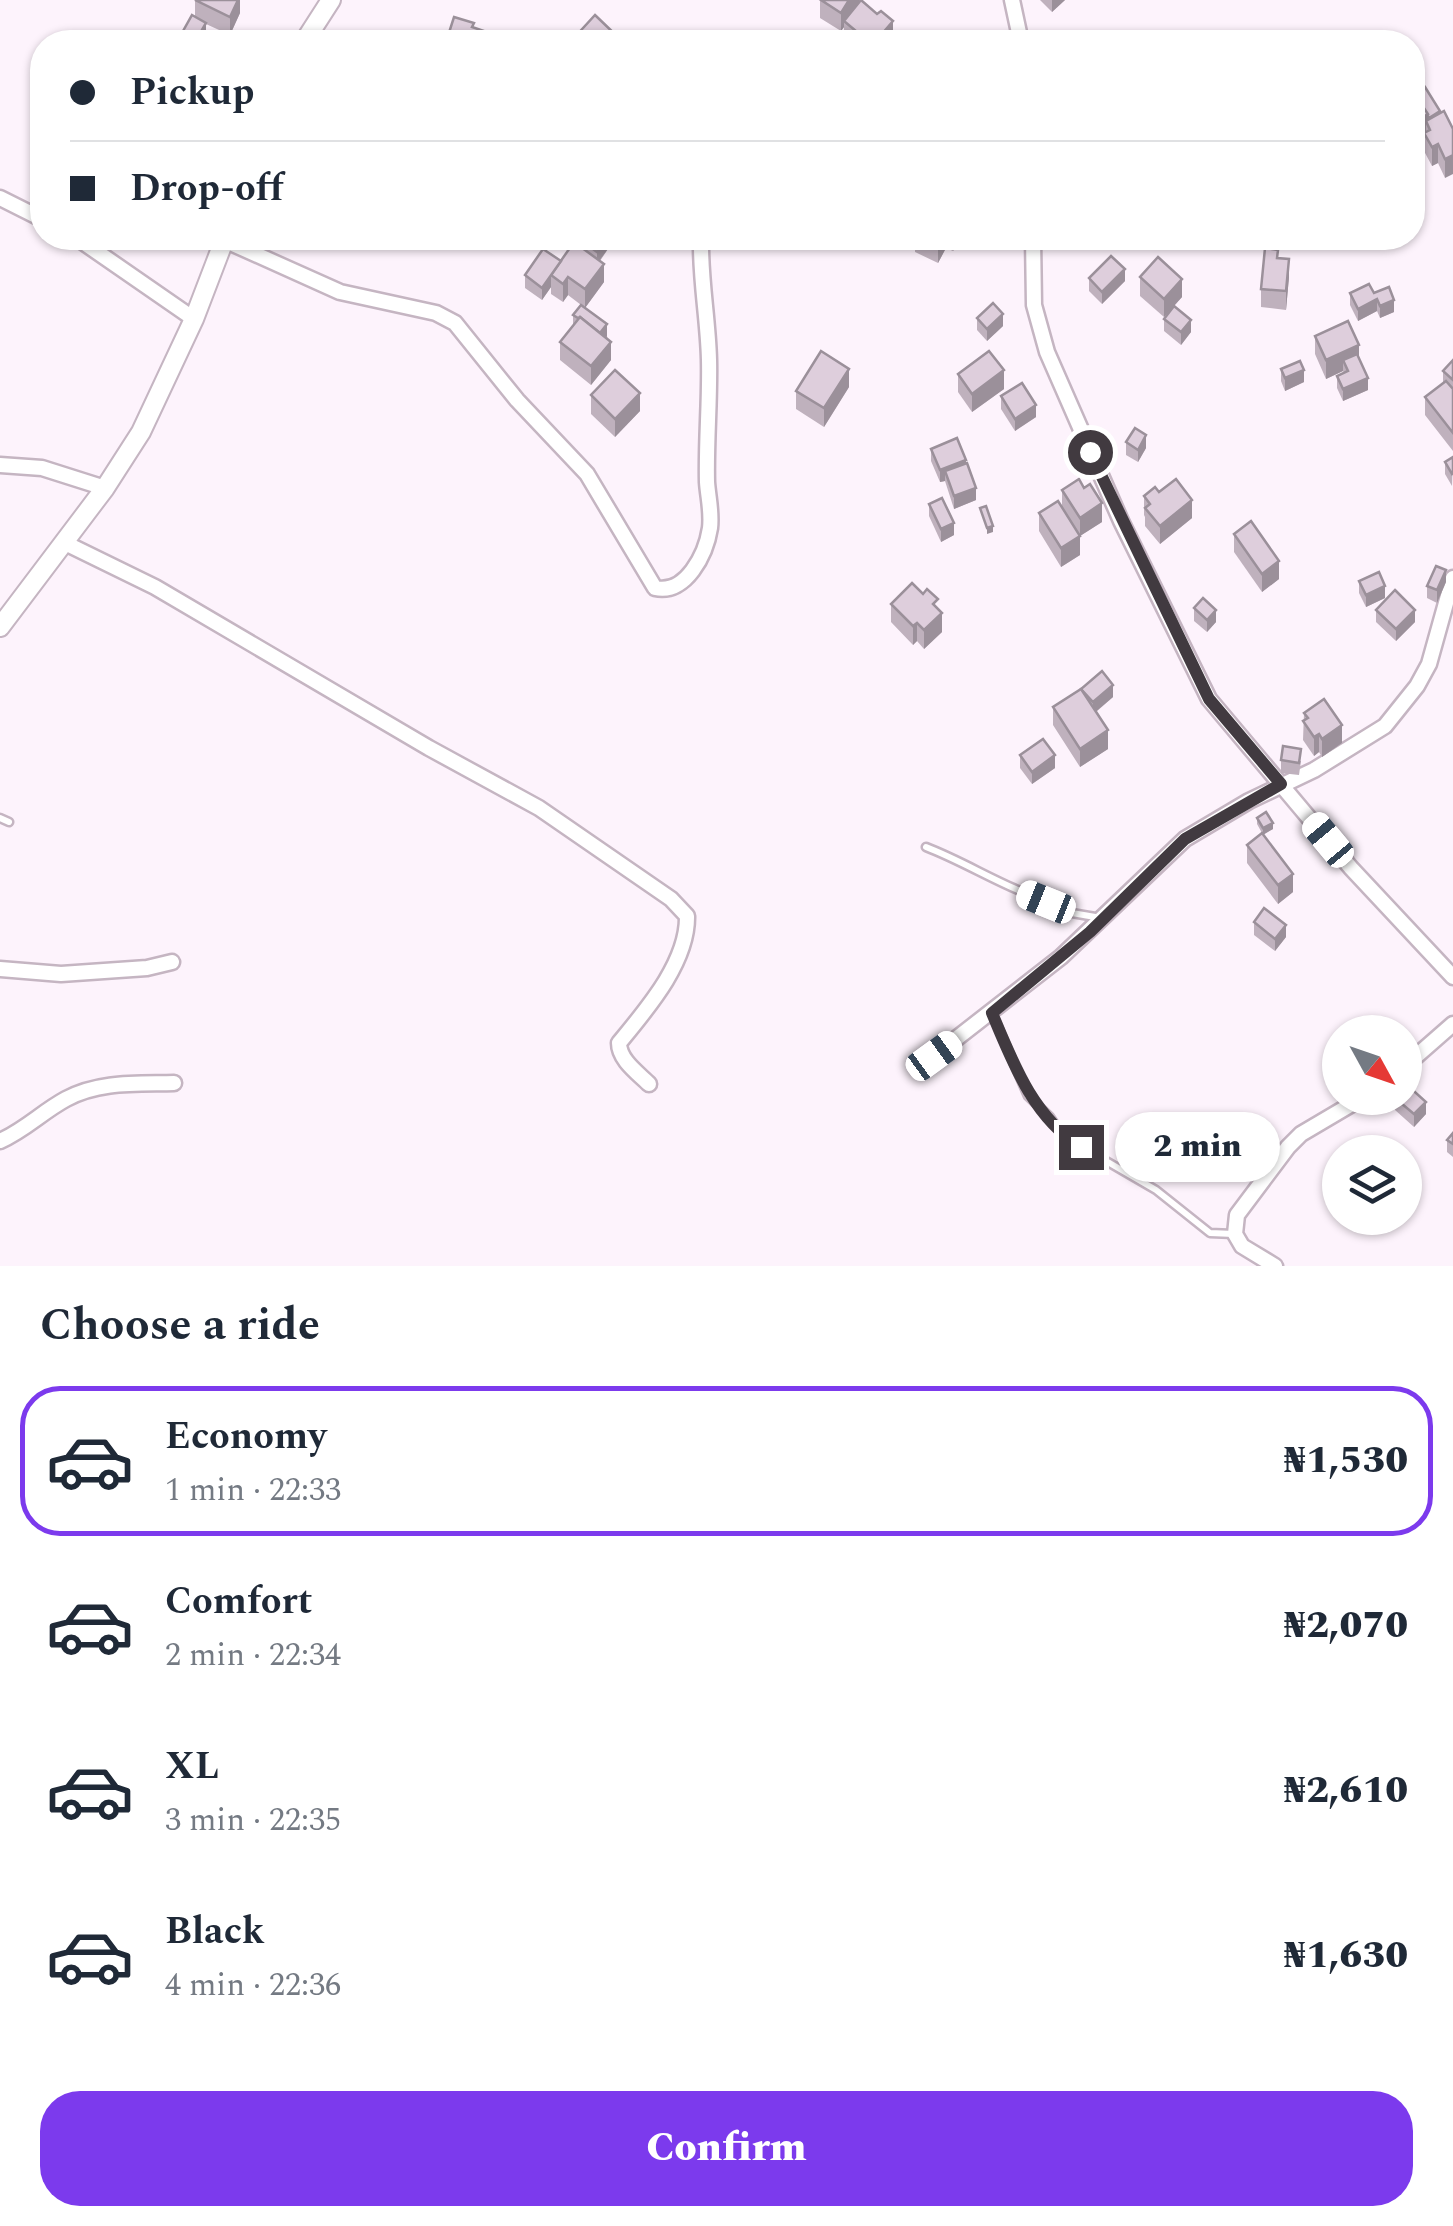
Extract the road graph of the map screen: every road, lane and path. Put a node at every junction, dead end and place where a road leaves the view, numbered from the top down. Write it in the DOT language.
graph roads {
  1 [pos="331,0"];
  2 [pos="1012,0"];
  3 [pos="312,30"];
  4 [pos="1018,30"];
  5 [pos="0,198"];
  6 [pos="30,212"];
  7 [pos="97,250"];
  8 [pos="221,250"];
  9 [pos="249,250"];
  10 [pos="701,250"];
  11 [pos="1033,250"];
  12 [pos="194,320"];
  13 [pos="0,465"];
  14 [pos="105,488"];
  15 [pos="63,542"];
  16 [pos="1453,578"];
  17 [pos="0,627"];
  18 [pos="1281,784"];
  19 [pos="0,818"];
  20 [pos="9,822"];
  21 [pos="926,848"];
  22 [pos="1102,918"];
  23 [pos="172,962"];
  24 [pos="0,969"];
  25 [pos="1453,977"];
  26 [pos="992,1013"];
  27 [pos="1453,1024"];
  28 [pos="1422,1051"];
  29 [pos="934,1056"];
  30 [pos="174,1083"];
  31 [pos="649,1084"];
  32 [pos="1333,1115"];
  33 [pos="0,1141"];
  34 [pos="1235,1234"];
  35 [pos="1275,1266"];
  1 -- 3 [label="street"];
  2 -- 4 [label="street"];
  5 -- 6 [label="street"];
  7 -- 12 [label="street"];
  8 -- 12 [label="street"];
  9 -- 10 [label="street"];
  11 -- 18 [label="street"];
  12 -- 14 [label="street"];
  13 -- 14 [label="street"];
  14 -- 15 [label="street"];
  15 -- 17 [label="street"];
  15 -- 31 [label="street"];
  16 -- 18 [label="street"];
  18 -- 22 [label="street"];
  18 -- 25 [label="street"];
  19 -- 20 [label="lane"];
  21 -- 22 [label="lane"];
  22 -- 26 [label="street"];
  23 -- 24 [label="street"];
  26 -- 29 [label="street"];
  26 -- 34 [label="lane"];
  27 -- 28 [label="street"];
  30 -- 33 [label="street"];
  32 -- 34 [label="street"];
  34 -- 35 [label="street"];
}
